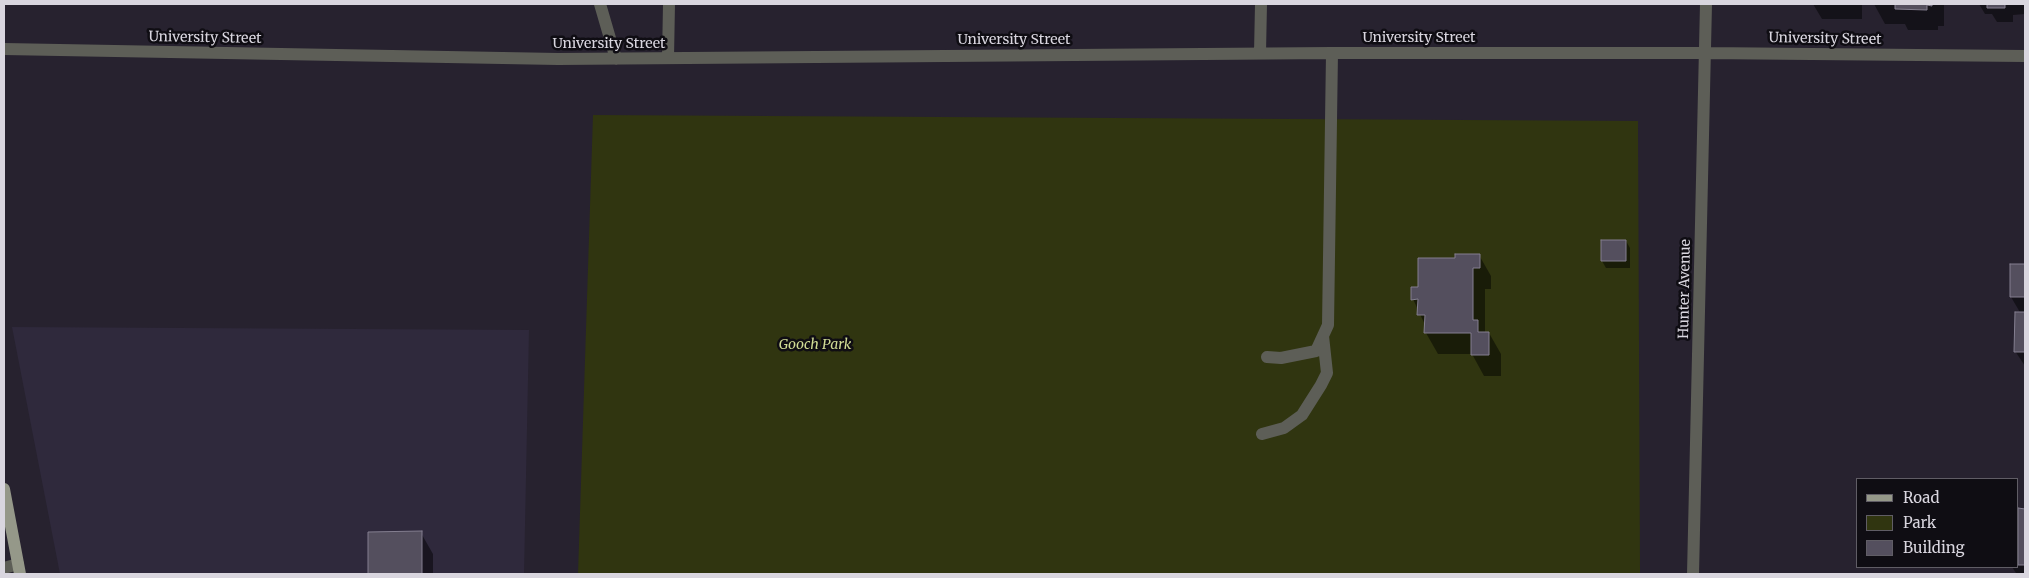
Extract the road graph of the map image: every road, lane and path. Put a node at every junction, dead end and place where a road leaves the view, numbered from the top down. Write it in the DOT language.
graph roads {
  1 [pos="600,4"];
  2 [pos="669,4"];
  3 [pos="1261,4"];
  4 [pos="1706,4"];
  5 [pos="4,49"];
  6 [pos="1332,53"];
  7 [pos="1705,53"];
  8 [pos="1260,54"];
  9 [pos="2025,56"];
  10 [pos="668,58"];
  11 [pos="616,59"];
  12 [pos="1323,336"];
  13 [pos="1267,357"];
  14 [pos="1262,434"];
  15 [pos="4,489"];
  16 [pos="4,568"];
  17 [pos="19,569"];
  18 [pos="1693,574"];
  1 -- 11 [label="street"];
  2 -- 10 [label="street"];
  3 -- 8 [label="street"];
  4 -- 7 [label="street, Hunter Avenue"];
  5 -- 11 [label="street, University Street"];
  6 -- 7 [label="street, University Street"];
  6 -- 8 [label="street, University Street"];
  6 -- 12 [label="street"];
  7 -- 9 [label="street, University Street"];
  7 -- 18 [label="street, Hunter Avenue"];
  8 -- 10 [label="street, University Street"];
  10 -- 11 [label="street, University Street"];
  12 -- 13 [label="street"];
  12 -- 14 [label="street"];
  15 -- 17 [label="main road"];
  16 -- 17 [label="street"];
}
